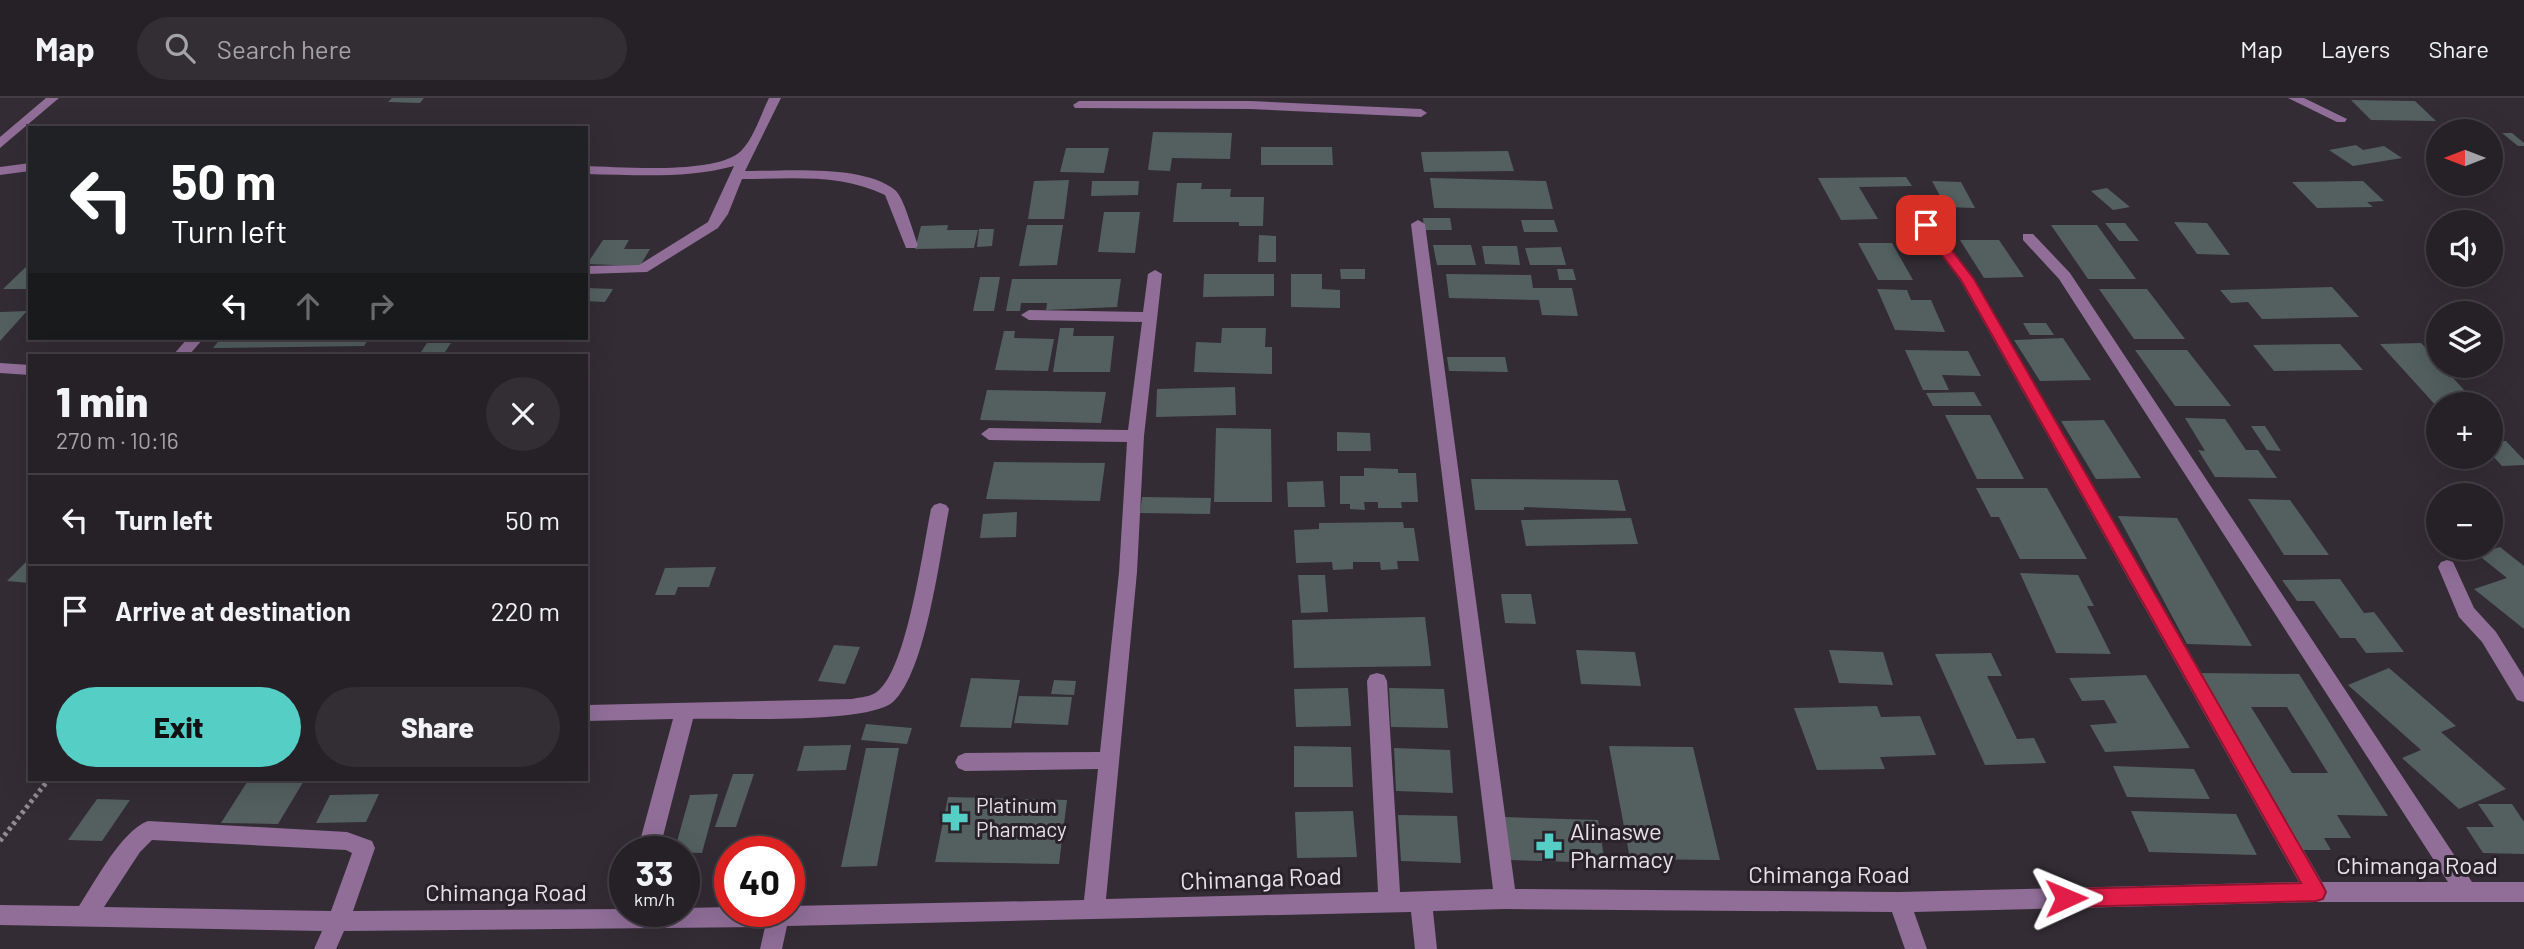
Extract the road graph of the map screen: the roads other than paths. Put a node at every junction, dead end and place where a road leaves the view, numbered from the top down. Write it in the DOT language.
graph roads {
  1 [pos="53,98"];
  2 [pos="775,98"];
  3 [pos="2294,98"];
  4 [pos="1250,102"];
  5 [pos="1079,106"];
  6 [pos="1421,113"];
  7 [pos="2341,119"];
  8 [pos="0,144"];
  9 [pos="745,155"];
  10 [pos="28,167"];
  11 [pos="588,170"];
  12 [pos="0,171"];
  13 [pos="737,175"];
  14 [pos="1912,206"];
  15 [pos="1418,224"];
  16 [pos="2028,237"];
  17 [pos="911,244"];
  18 [pos="588,270"];
  19 [pos="1155,274"];
  20 [pos="1029,315"];
  21 [pos="1150,317"];
  22 [pos="194,340"];
  23 [pos="182,354"];
  24 [pos="0,368"];
  25 [pos="28,370"];
  26 [pos="989,434"];
  27 [pos="1136,436"];
  28 [pos="940,509"];
  29 [pos="2447,567"];
  30 [pos="1377,681"];
  31 [pos="2524,694"];
  32 [pos="685,711"];
  33 [pos="588,713"];
  34 [pos="1109,760"];
  35 [pos="965,762"];
  36 [pos="652,836"];
  37 [pos="2316,892"];
  38 [pos="2524,892"];
  39 [pos="2467,893"];
  40 [pos="1505,899"];
  41 [pos="1421,901"];
  42 [pos="1390,902"];
  43 [pos="1899,902"];
  44 [pos="1094,910"];
  45 [pos="805,914"];
  46 [pos="0,915"];
  47 [pos="609,915"];
  48 [pos="85,916"];
  49 [pos="338,921"];
  50 [pos="776,927"];
  51 [pos="325,949"];
  52 [pos="771,949"];
  53 [pos="1426,949"];
  54 [pos="1916,949"];
  1 -- 8 [label="street"];
  2 -- 9 [label="street"];
  3 -- 7 [label="street"];
  4 -- 5 [label="street"];
  4 -- 6 [label="street"];
  9 -- 11 [label="street"];
  9 -- 13 [label="street"];
  10 -- 12 [label="street"];
  13 -- 17 [label="street"];
  13 -- 18 [label="street"];
  14 -- 37 [label="street"];
  15 -- 40 [label="street"];
  16 -- 39 [label="street"];
  19 -- 21 [label="street"];
  20 -- 21 [label="street"];
  21 -- 27 [label="street"];
  22 -- 23 [label="street"];
  24 -- 25 [label="street"];
  26 -- 27 [label="street"];
  27 -- 34 [label="street"];
  28 -- 32 [label="street"];
  29 -- 31 [label="street"];
  30 -- 42 [label="street"];
  32 -- 33 [label="street"];
  32 -- 36 [label="street"];
  34 -- 35 [label="street"];
  34 -- 44 [label="street"];
  37 -- 39 [label="street, Chimanga Road"];
  37 -- 43 [label="street, Chimanga Road"];
  38 -- 39 [label="street, Chimanga Road"];
  40 -- 41 [label="street, Chimanga Road"];
  40 -- 43 [label="street, Chimanga Road"];
  41 -- 42 [label="street, Chimanga Road"];
  41 -- 53 [label="street"];
  42 -- 44 [label="street, Chimanga Road"];
  43 -- 54 [label="street"];
  44 -- 45 [label="street, Chimanga Road"];
  46 -- 48 [label="street, Chimanga Road"];
  47 -- 49 [label="street, Chimanga Road"];
  48 -- 49 [label="street, Chimanga Road"];
  48 -- 49 [label="street"];
  49 -- 51 [label="street"];
  50 -- 52 [label="street"];
}
